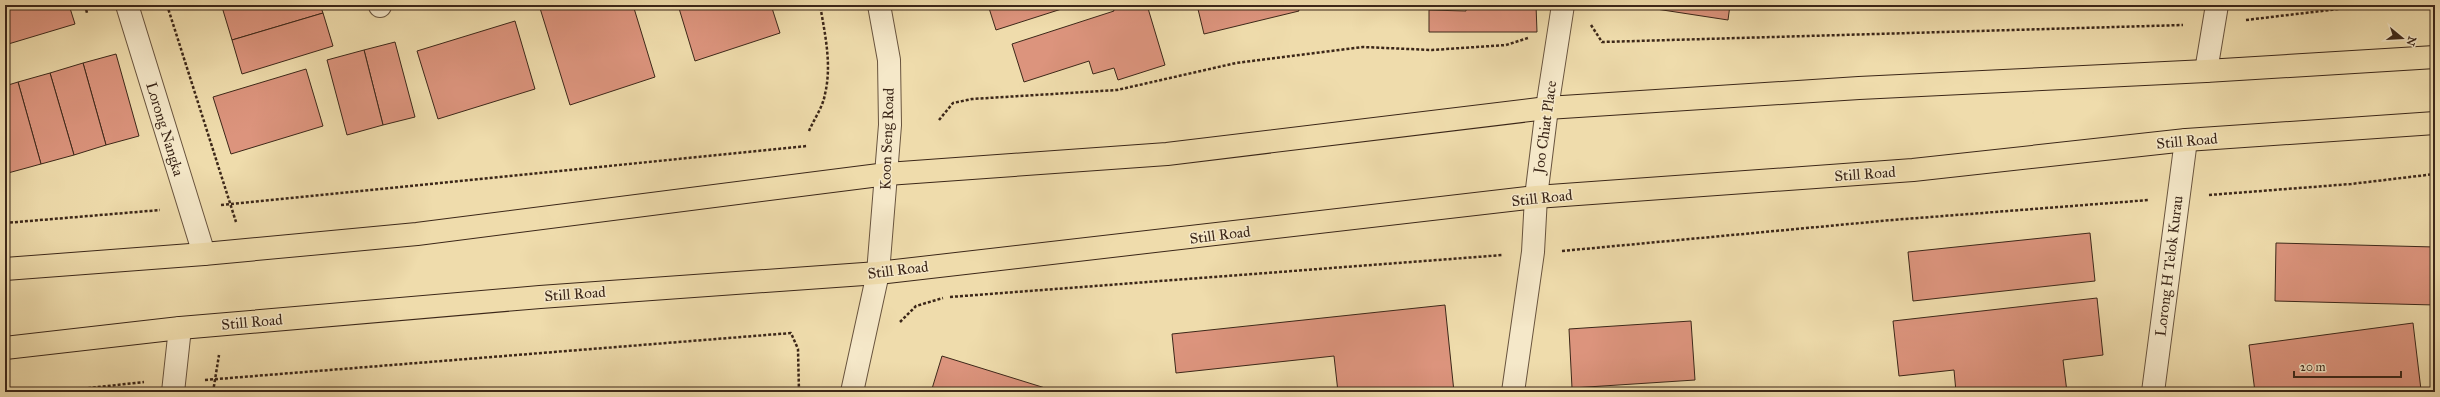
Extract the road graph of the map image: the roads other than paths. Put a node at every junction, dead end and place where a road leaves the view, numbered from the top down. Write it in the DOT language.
graph roads {
  1 [pos="127,5"];
  2 [pos="879,5"];
  3 [pos="1563,5"];
  4 [pos="2216,14"];
  5 [pos="2435,58"];
  6 [pos="2206,71"];
  7 [pos="1547,108"];
  8 [pos="2435,123"];
  9 [pos="2186,140"];
  10 [pos="887,174"];
  11 [pos="1536,197"];
  12 [pos="204,254"];
  13 [pos="5,269"];
  14 [pos="878,273"];
  15 [pos="180,328"];
  16 [pos="5,348"];
  17 [pos="173,386"];
  18 [pos="852,392"];
  19 [pos="1513,392"];
  20 [pos="2153,392"];
  1 -- 12 [label="street, Lorong Nangka"];
  2 -- 10 [label="street, Koon Seng Road"];
  3 -- 7 [label="street, Joo Chiat Place"];
  4 -- 6 [label="street"];
  5 -- 6 [label="highway"];
  6 -- 7 [label="highway"];
  7 -- 10 [label="highway"];
  7 -- 11 [label="street, Joo Chiat Place"];
  8 -- 9 [label="highway, Still Road"];
  9 -- 11 [label="highway, Still Road"];
  9 -- 20 [label="street, Lorong H Telok Kurau"];
  10 -- 12 [label="highway"];
  10 -- 14 [label="street, Koon Seng Road"];
  11 -- 14 [label="highway, Still Road"];
  11 -- 19 [label="street, Joo Chiat Place"];
  12 -- 13 [label="highway"];
  14 -- 15 [label="highway, Still Road"];
  14 -- 18 [label="street, Koon Seng Road"];
  15 -- 16 [label="highway, Still Road"];
  15 -- 17 [label="street"];
}
